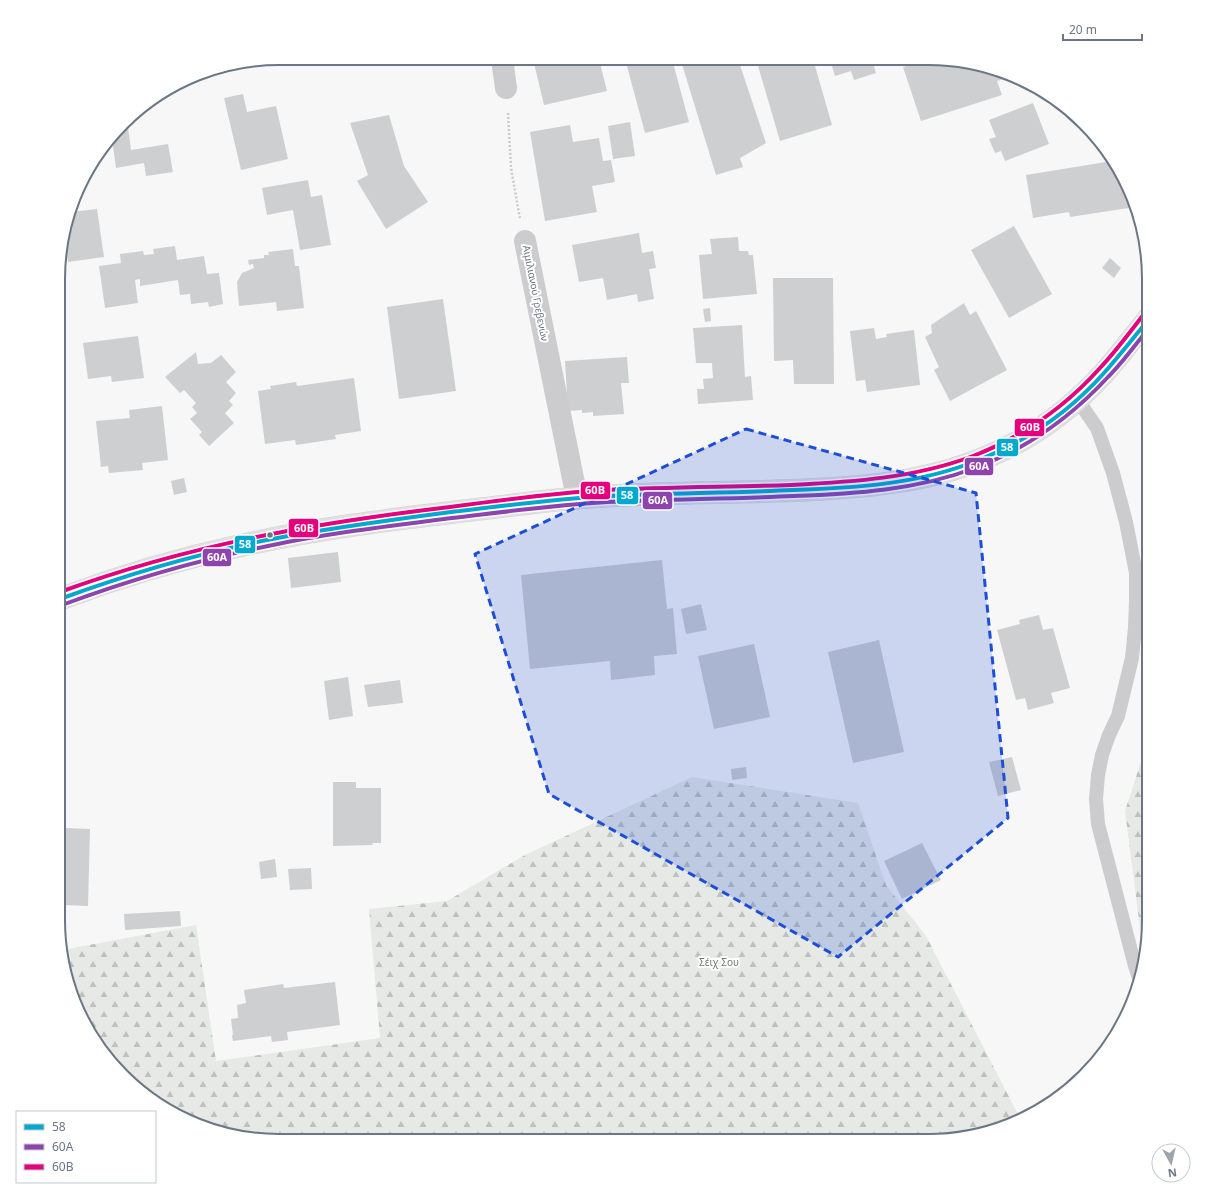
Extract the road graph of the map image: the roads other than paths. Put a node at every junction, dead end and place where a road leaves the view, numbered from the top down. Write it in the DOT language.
graph roads {
  1 [pos="503,65"];
  2 [pos="506,88"];
  3 [pos="525,241"];
  4 [pos="1142,326"];
  5 [pos="1077,399"];
  6 [pos="577,498"];
  7 [pos="65,596"];
  8 [pos="1136,971"];
  1 -- 2 [label="street"];
  3 -- 6 [label="street, Αιμιλιανού Γρεβενών"];
  4 -- 5 [label="main road"];
  5 -- 6 [label="main road"];
  5 -- 8 [label="lane"];
  6 -- 7 [label="main road"];
}
